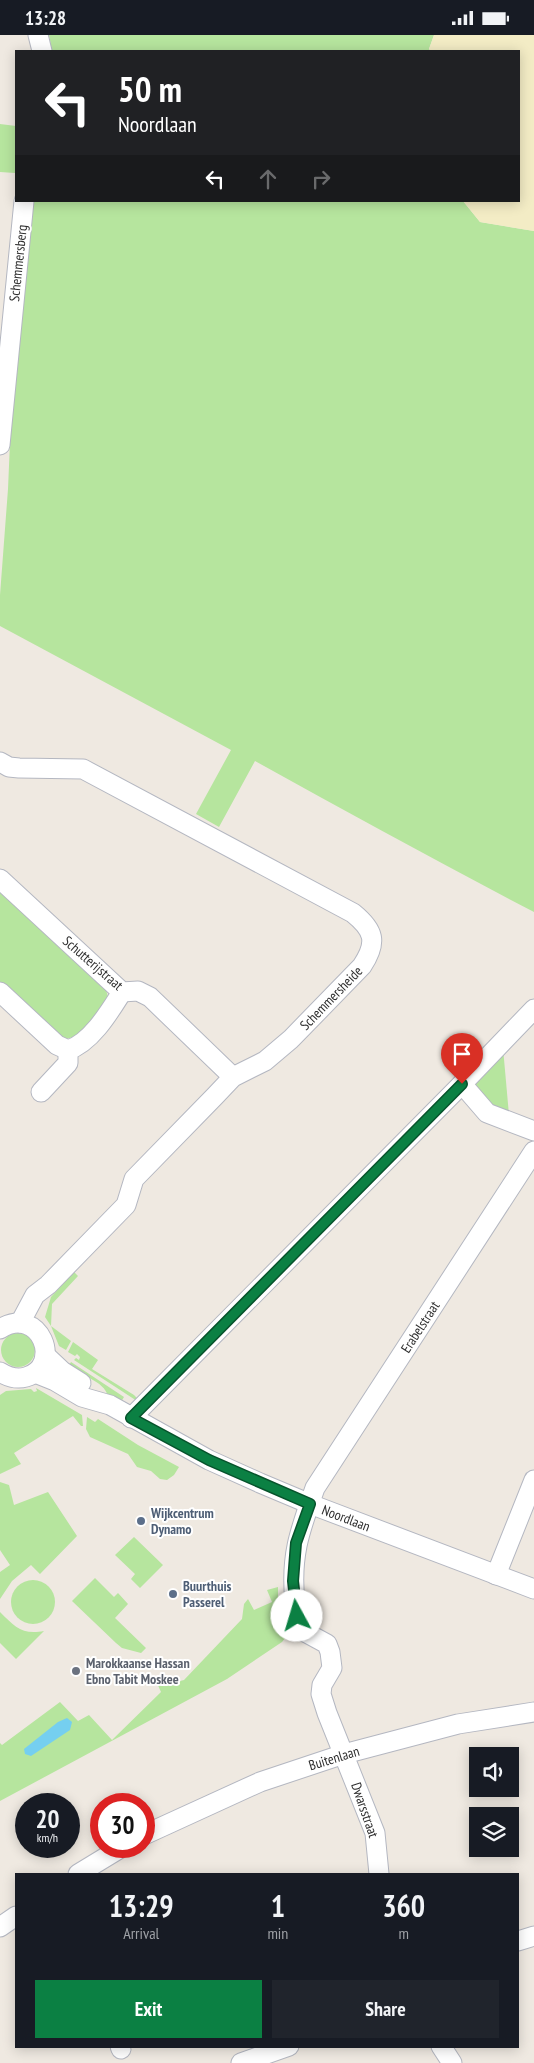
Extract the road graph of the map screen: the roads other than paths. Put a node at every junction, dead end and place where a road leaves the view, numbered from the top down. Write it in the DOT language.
graph roads {
  1 [pos="38,35"];
  2 [pos="42,50"];
  3 [pos="24,202"];
  4 [pos="0,437"];
  5 [pos="0,445"];
  6 [pos="0,762"];
  7 [pos="0,879"];
  8 [pos="122,991"];
  9 [pos="0,992"];
  10 [pos="534,1009"];
  11 [pos="68,1050"];
  12 [pos="233,1077"];
  13 [pos="462,1084"];
  14 [pos="41,1092"];
  15 [pos="534,1131"];
  16 [pos="534,1151"];
  17 [pos="13,1325"];
  18 [pos="45,1355"];
  19 [pos="35,1373"];
  20 [pos="3,1378"];
  21 [pos="110,1405"];
  22 [pos="131,1418"];
  23 [pos="534,1480"];
  24 [pos="310,1504"];
  25 [pos="496,1575"];
  26 [pos="534,1589"];
  27 [pos="534,1712"];
  28 [pos="344,1754"];
  29 [pos="155,1830"];
  30 [pos="104,1858"];
  31 [pos="80,1873"];
  32 [pos="379,1873"];
  33 [pos="15,1917"];
  34 [pos="0,1927"];
  35 [pos="534,1936"];
  36 [pos="519,1941"];
  37 [pos="283,2048"];
  38 [pos="443,2048"];
  39 [pos="241,2063"];
  40 [pos="452,2063"];
  1 -- 2 [label="street"];
  3 -- 4 [label="street, Schemmersberg"];
  4 -- 5 [label="street, Schemmersberg"];
  6 -- 12 [label="street, Schemmersheide"];
  7 -- 8 [label="street, Schutterijstraat"];
  8 -- 11 [label="street"];
  8 -- 12 [label="street, Schutterijstraat"];
  9 -- 11 [label="street"];
  10 -- 13 [label="street"];
  11 -- 14 [label="street"];
  12 -- 17 [label="street, Schemmersheide"];
  13 -- 15 [label="street"];
  13 -- 22 [label="street"];
  16 -- 24 [label="street, Erabelstraat"];
  17 -- 18 [label="street, Noordlaan"];
  18 -- 19 [label="street"];
  18 -- 21 [label="street, Noordlaan"];
  19 -- 20 [label="street"];
  19 -- 21 [label="street, Noordlaan"];
  21 -- 22 [label="street, Noordlaan"];
  22 -- 24 [label="street, Noordlaan"];
  23 -- 25 [label="street"];
  24 -- 25 [label="street, Noordlaan"];
  24 -- 28 [label="street, Dwarsstraat"];
  25 -- 26 [label="street, Noordlaan"];
  27 -- 28 [label="street, Buitenlaan"];
  28 -- 29 [label="street, Buitenlaan"];
  28 -- 32 [label="street, Dwarsstraat"];
  30 -- 31 [label="street"];
  33 -- 34 [label="street"];
  35 -- 36 [label="street"];
  37 -- 39 [label="street"];
  38 -- 40 [label="street"];
}
